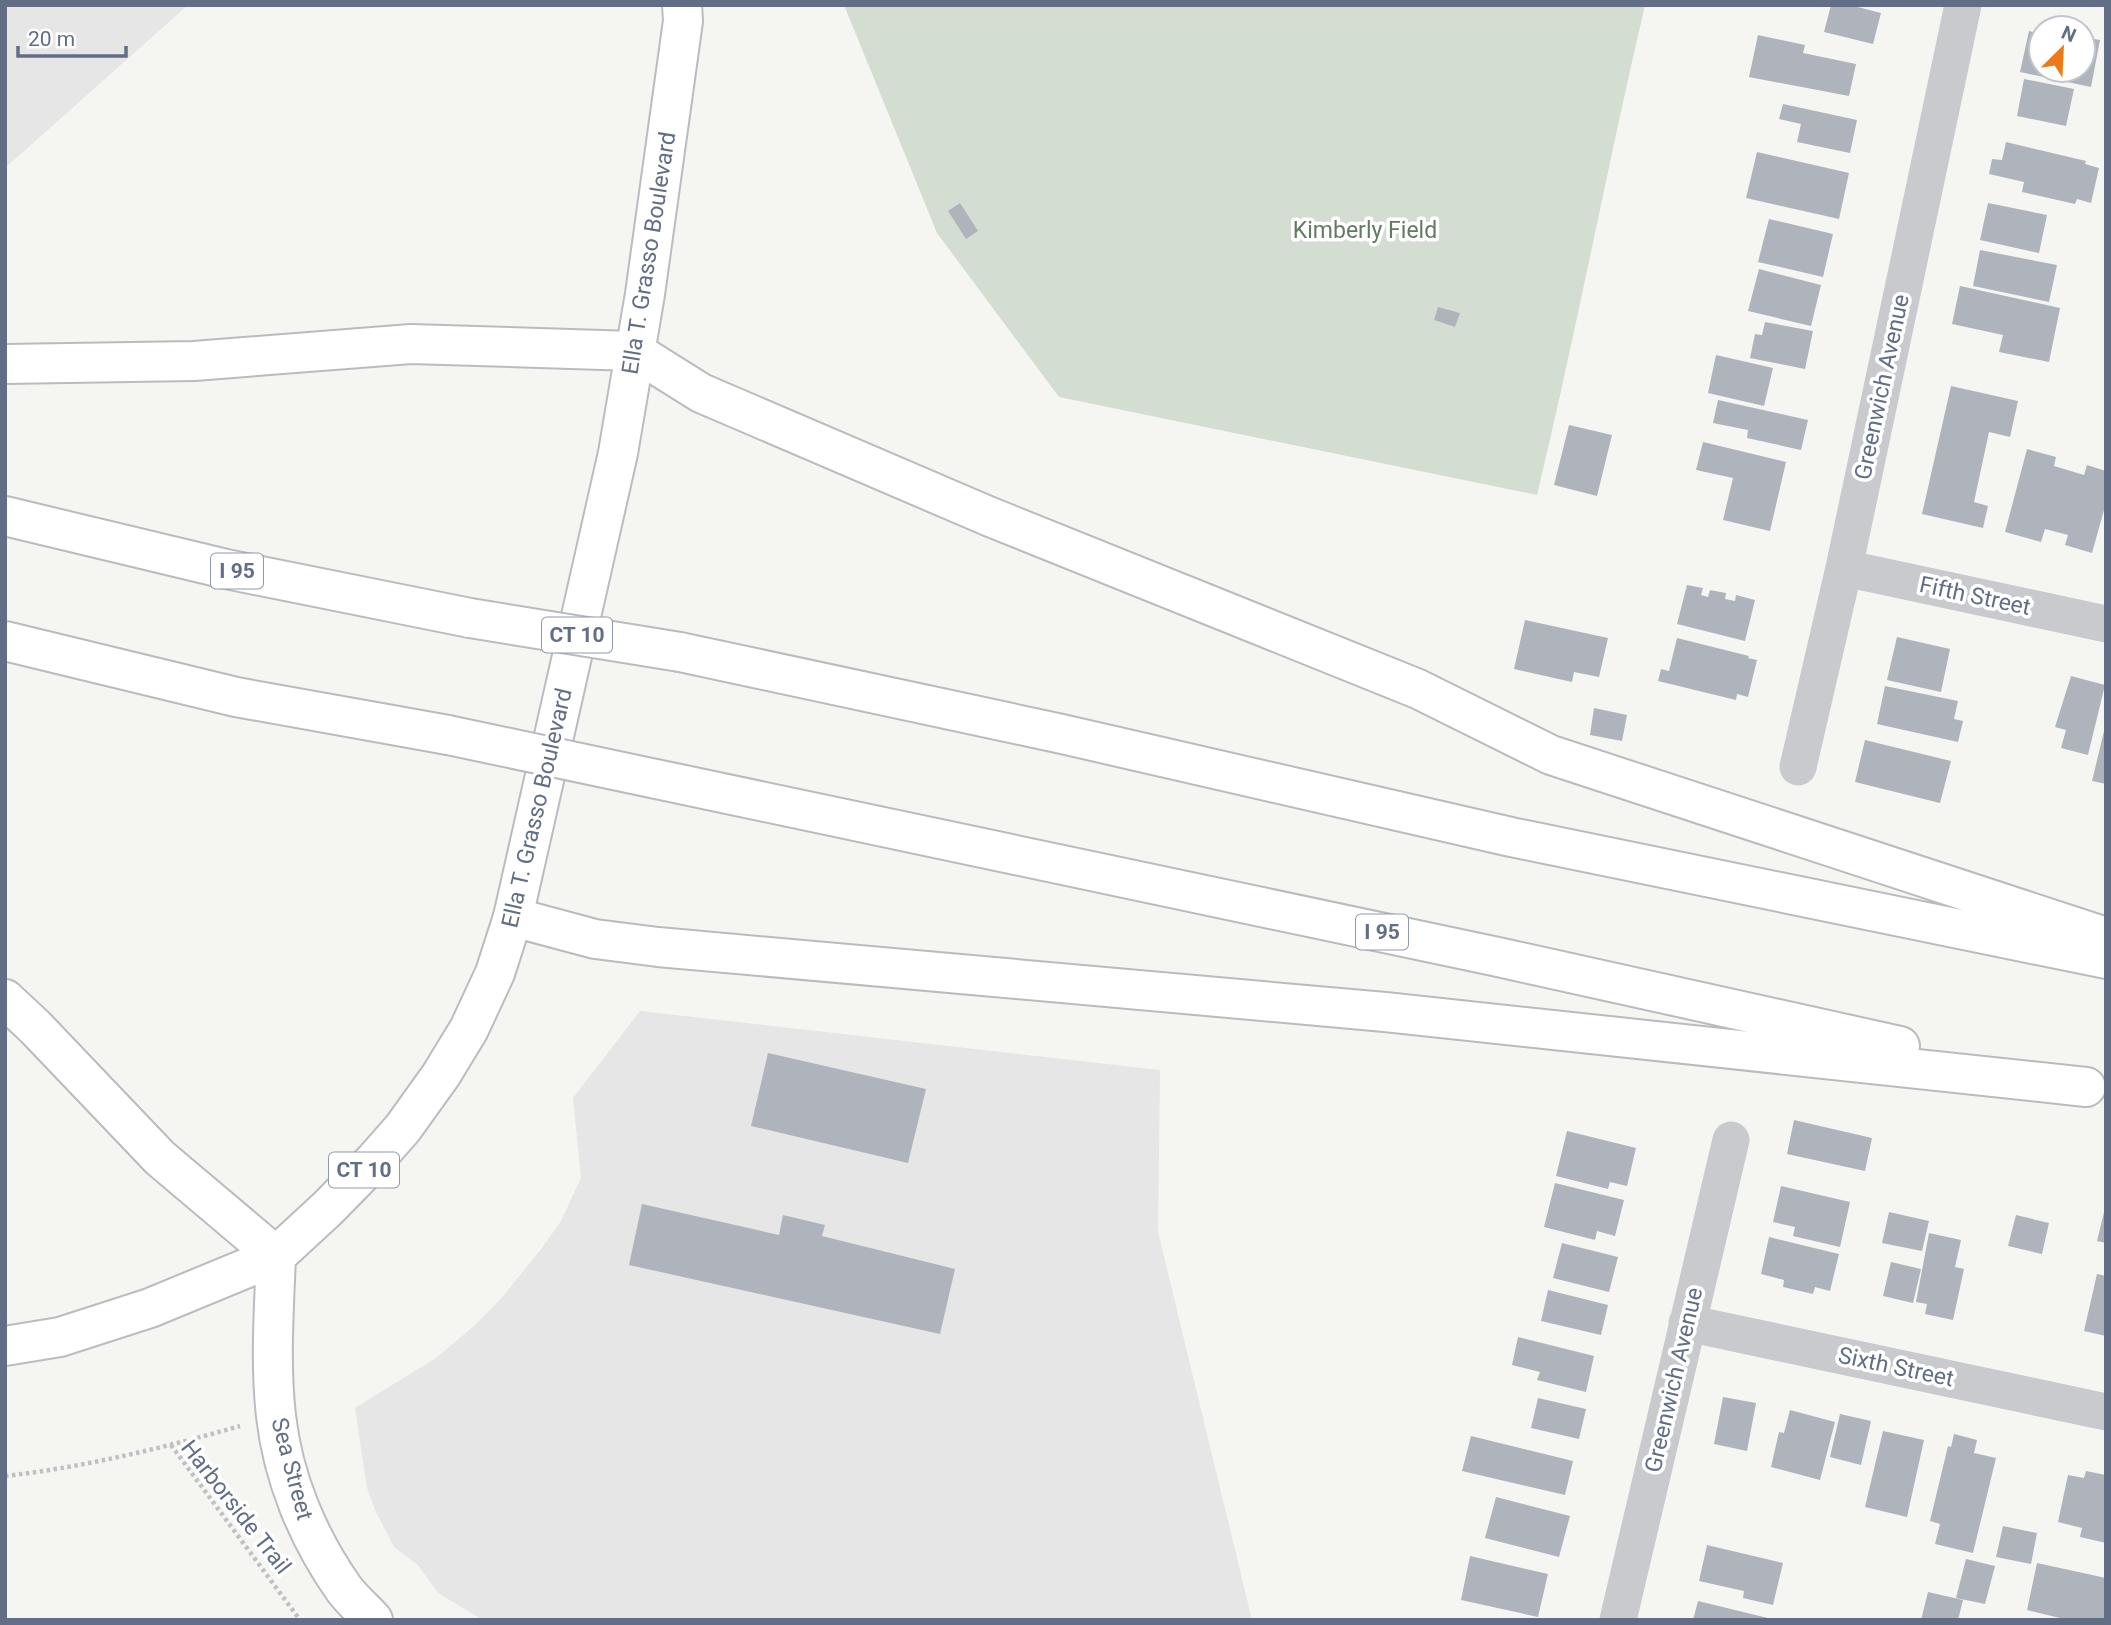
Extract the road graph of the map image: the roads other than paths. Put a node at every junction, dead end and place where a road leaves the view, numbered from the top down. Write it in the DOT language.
graph roads {
  1 [pos="682,5"];
  2 [pos="1963,5"];
  3 [pos="634,351"];
  4 [pos="5,364"];
  5 [pos="5,516"];
  6 [pos="1844,568"];
  7 [pos="2106,624"];
  8 [pos="5,641"];
  9 [pos="1798,767"];
  10 [pos="513,917"];
  11 [pos="2106,937"];
  12 [pos="2106,959"];
  13 [pos="5,999"];
  14 [pos="2096,1089"];
  15 [pos="1731,1140"];
  16 [pos="275,1256"];
  17 [pos="1687,1323"];
  18 [pos="5,1346"];
  19 [pos="2106,1412"];
  20 [pos="373,1620"];
  21 [pos="1618,1620"];
  1 -- 3 [label="main road, Ella T. Grasso Boulevard / CT 10"];
  2 -- 6 [label="street, Greenwich Avenue"];
  3 -- 4 [label="main road"];
  3 -- 10 [label="main road, Ella T. Grasso Boulevard / CT 10"];
  3 -- 11 [label="main road"];
  5 -- 12 [label="main road, I 95, bridge"];
  6 -- 7 [label="street, Fifth Street"];
  6 -- 9 [label="street, Greenwich Avenue"];
  8 -- 14 [label="main road, I 95, bridge"];
  10 -- 14 [label="main road"];
  10 -- 16 [label="main road, Ella T. Grasso Boulevard / CT 10"];
  13 -- 16 [label="main road"];
  15 -- 17 [label="street, Greenwich Avenue"];
  16 -- 18 [label="main road, Ella T. Grasso Boulevard / CT 10"];
  16 -- 20 [label="main road, Sea Street"];
  17 -- 19 [label="street, Sixth Street"];
  17 -- 21 [label="street, Greenwich Avenue"];
}
